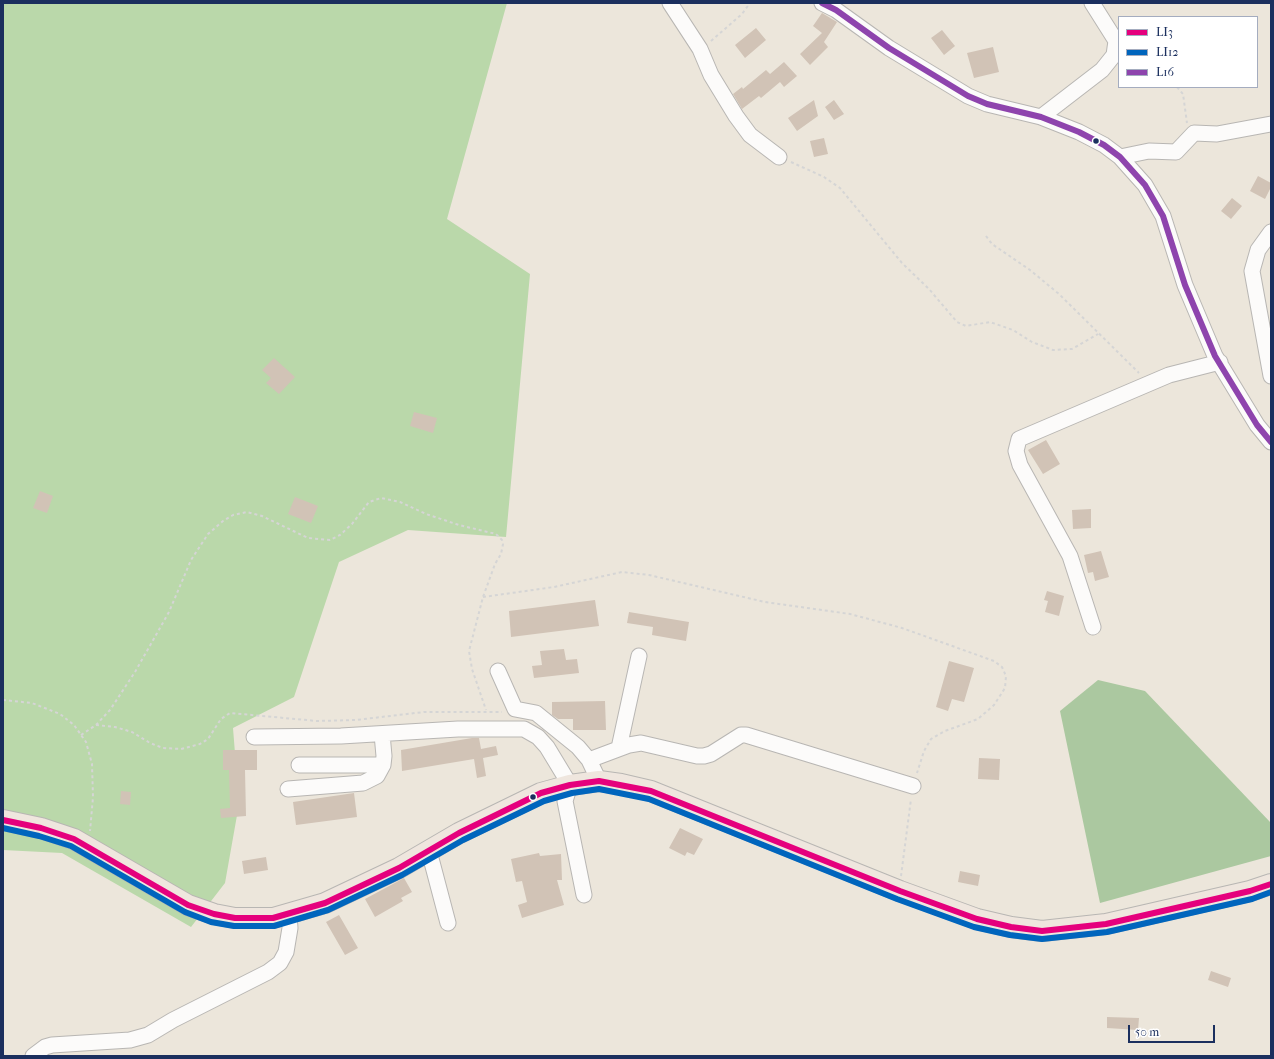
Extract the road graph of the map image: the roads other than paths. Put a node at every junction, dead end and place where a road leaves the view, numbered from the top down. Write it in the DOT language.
graph roads {
  1 [pos="670,3"];
  2 [pos="822,3"];
  3 [pos="1092,3"];
  4 [pos="1041,117"];
  5 [pos="1271,124"];
  6 [pos="779,157"];
  7 [pos="1120,157"];
  8 [pos="1271,232"];
  9 [pos="1220,362"];
  10 [pos="1271,376"];
  11 [pos="1271,442"];
  12 [pos="1093,627"];
  13 [pos="639,656"];
  14 [pos="498,671"];
  15 [pos="528,710"];
  16 [pos="524,729"];
  17 [pos="382,734"];
  18 [pos="254,738"];
  19 [pos="547,747"];
  20 [pos="578,747"];
  21 [pos="619,748"];
  22 [pos="589,760"];
  23 [pos="299,765"];
  24 [pos="383,765"];
  25 [pos="599,782"];
  26 [pos="570,785"];
  27 [pos="913,786"];
  28 [pos="288,789"];
  29 [pos="3,820"];
  30 [pos="429,851"];
  31 [pos="1271,884"];
  32 [pos="584,895"];
  33 [pos="289,914"];
  34 [pos="448,923"];
  35 [pos="33,1056"];
  1 -- 6 [label="street"];
  2 -- 4 [label="street"];
  3 -- 4 [label="street"];
  4 -- 7 [label="street"];
  5 -- 7 [label="street"];
  7 -- 9 [label="street"];
  8 -- 10 [label="street"];
  9 -- 11 [label="street"];
  9 -- 12 [label="street"];
  13 -- 21 [label="street"];
  14 -- 15 [label="street"];
  15 -- 16 [label="street"];
  15 -- 20 [label="street"];
  16 -- 17 [label="street"];
  16 -- 19 [label="street"];
  17 -- 18 [label="street"];
  17 -- 24 [label="street"];
  19 -- 20 [label="street"];
  19 -- 26 [label="street"];
  20 -- 22 [label="street"];
  21 -- 22 [label="street"];
  21 -- 27 [label="street"];
  22 -- 25 [label="street"];
  23 -- 24 [label="street"];
  24 -- 28 [label="street"];
  25 -- 26 [label="main road"];
  25 -- 31 [label="main road"];
  26 -- 30 [label="main road"];
  26 -- 32 [label="street"];
  29 -- 33 [label="main road"];
  30 -- 33 [label="main road"];
  30 -- 34 [label="street"];
  33 -- 35 [label="street"];
}
